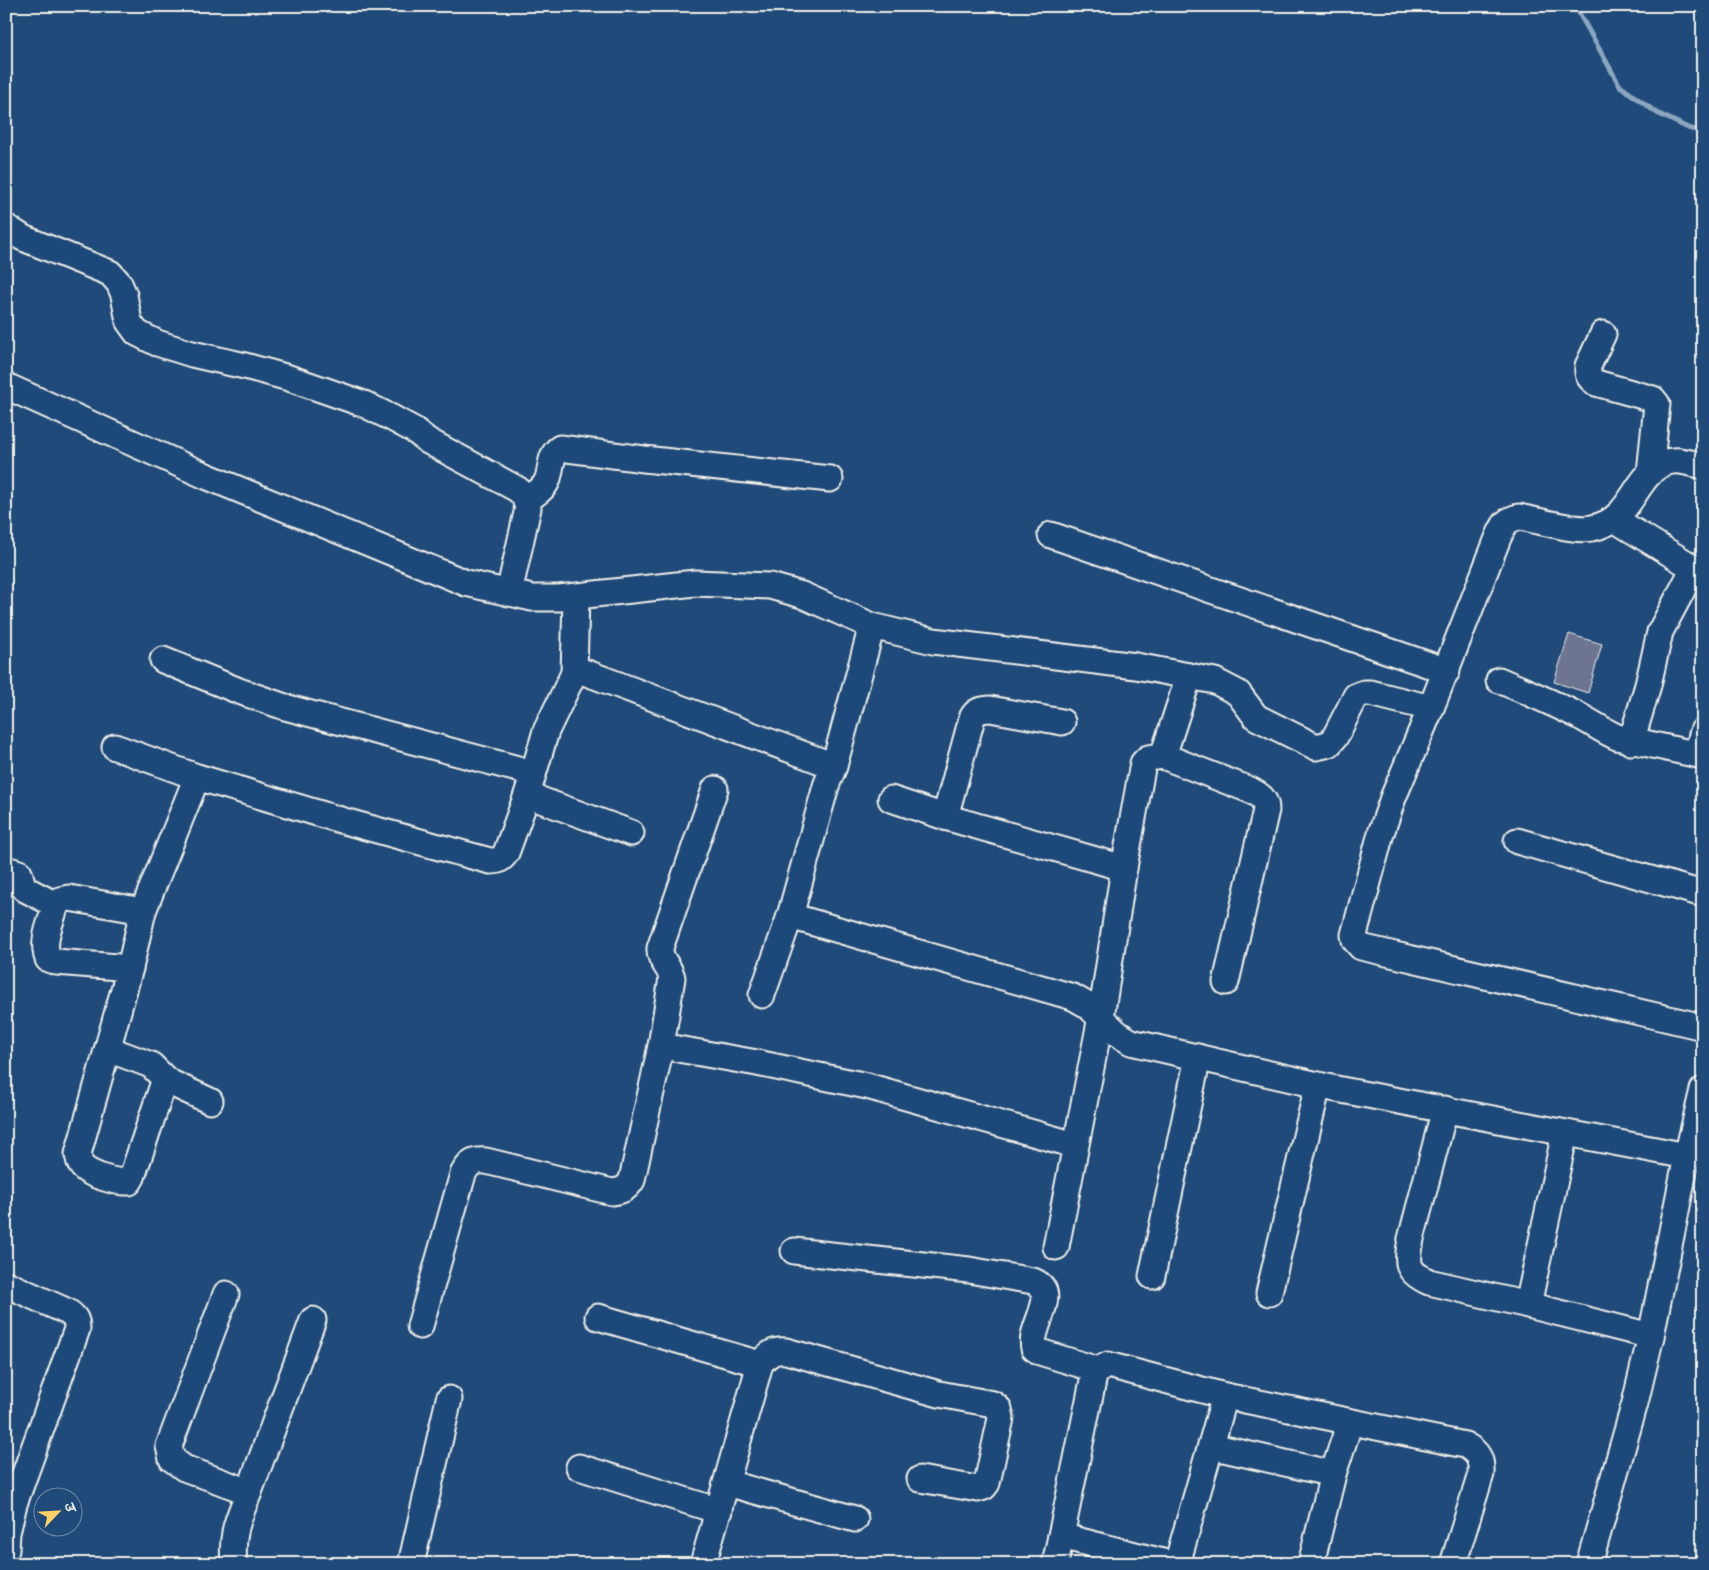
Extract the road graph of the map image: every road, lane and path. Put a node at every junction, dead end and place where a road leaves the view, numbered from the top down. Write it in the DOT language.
graph roads {
  1 [pos="6,227"];
  2 [pos="1603,334"];
  3 [pos="6,386"];
  4 [pos="1703,466"];
  5 [pos="1650,473"];
  6 [pos="830,479"];
  7 [pos="526,500"];
  8 [pos="1614,519"];
  9 [pos="1051,535"];
  10 [pos="509,593"];
  11 [pos="576,597"];
  12 [pos="872,626"];
  13 [pos="163,660"];
  14 [pos="1447,671"];
  15 [pos="574,673"];
  16 [pos="1189,676"];
  17 [pos="1499,680"];
  18 [pos="1431,708"];
  19 [pos="1062,722"];
  20 [pos="1703,730"];
  21 [pos="1632,742"];
  22 [pos="114,747"];
  23 [pos="1700,755"];
  24 [pos="1163,756"];
  25 [pos="834,766"];
  26 [pos="197,777"];
  27 [pos="530,784"];
  28 [pos="715,788"];
  29 [pos="891,800"];
  30 [pos="945,817"];
  31 [pos="631,833"];
  32 [pos="1517,841"];
  33 [pos="6,868"];
  34 [pos="1124,868"];
  35 [pos="1703,894"];
  36 [pos="56,905"];
  37 [pos="143,910"];
  38 [pos="790,916"];
  39 [pos="130,968"];
  40 [pos="1226,982"];
  41 [pos="762,995"];
  42 [pos="1101,1017"];
  43 [pos="1703,1027"];
  44 [pos="661,1046"];
  45 [pos="108,1049"];
  46 [pos="1198,1058"];
  47 [pos="165,1079"];
  48 [pos="1318,1085"];
  49 [pos="1703,1090"];
  50 [pos="210,1101"];
  51 [pos="1444,1109"];
  52 [pos="1565,1133"];
  53 [pos="1075,1145"];
  54 [pos="1687,1156"];
  55 [pos="1056,1247"];
  56 [pos="794,1251"];
  57 [pos="1152,1276"];
  58 [pos="6,1284"];
  59 [pos="1269,1293"];
  60 [pos="226,1294"];
  61 [pos="1528,1305"];
  62 [pos="598,1317"];
  63 [pos="313,1320"];
  64 [pos="420,1326"];
  65 [pos="1651,1336"];
  66 [pos="760,1364"];
  67 [pos="1098,1370"];
  68 [pos="1226,1396"];
  69 [pos="449,1399"];
  70 [pos="1350,1422"];
  71 [pos="1210,1446"];
  72 [pos="579,1467"];
  73 [pos="1333,1474"];
  74 [pos="920,1479"];
  75 [pos="727,1483"];
  76 [pos="249,1492"];
  77 [pos="719,1511"];
  78 [pos="855,1519"];
  79 [pos="1061,1536"];
  80 [pos="6,1550"];
  81 [pos="234,1564"];
  82 [pos="411,1564"];
  83 [pos="704,1564"];
  84 [pos="1055,1564"];
  85 [pos="1171,1564"];
  86 [pos="1177,1564"];
  87 [pos="1311,1564"];
  88 [pos="1453,1564"];
  89 [pos="1589,1564"];
  1 -- 7 [label="street"];
  2 -- 5 [label="street"];
  3 -- 10 [label="street"];
  4 -- 5 [label="street"];
  5 -- 8 [label="street"];
  6 -- 7 [label="street"];
  7 -- 10 [label="street"];
  8 -- 14 [label="street"];
  8 -- 21 [label="street"];
  9 -- 14 [label="street"];
  10 -- 11 [label="street"];
  11 -- 12 [label="street"];
  11 -- 15 [label="street"];
  12 -- 16 [label="street"];
  12 -- 25 [label="street"];
  13 -- 27 [label="street"];
  14 -- 18 [label="street"];
  15 -- 25 [label="street"];
  15 -- 27 [label="street"];
  16 -- 18 [label="street"];
  16 -- 24 [label="street"];
  17 -- 21 [label="street"];
  18 -- 43 [label="street"];
  19 -- 30 [label="street"];
  20 -- 23 [label="street"];
  21 -- 23 [label="street"];
  22 -- 26 [label="street"];
  24 -- 34 [label="street"];
  24 -- 40 [label="street"];
  25 -- 38 [label="street"];
  26 -- 27 [label="street"];
  26 -- 37 [label="street"];
  27 -- 31 [label="street"];
  28 -- 44 [label="street"];
  29 -- 30 [label="street"];
  30 -- 34 [label="street"];
  32 -- 35 [label="street"];
  33 -- 36 [label="street"];
  34 -- 42 [label="street"];
  36 -- 37 [label="street"];
  36 -- 39 [label="street"];
  37 -- 39 [label="street"];
  38 -- 41 [label="street"];
  38 -- 42 [label="street"];
  39 -- 45 [label="street"];
  42 -- 46 [label="street"];
  42 -- 53 [label="street"];
  44 -- 53 [label="street"];
  44 -- 64 [label="street"];
  45 -- 47 [label="street"];
  45 -- 47 [label="street"];
  46 -- 48 [label="street"];
  46 -- 57 [label="street"];
  47 -- 50 [label="street"];
  48 -- 51 [label="street"];
  48 -- 59 [label="street"];
  49 -- 54 [label="street"];
  51 -- 52 [label="street"];
  51 -- 61 [label="street"];
  52 -- 54 [label="street"];
  52 -- 61 [label="street"];
  53 -- 55 [label="street"];
  54 -- 65 [label="street"];
  56 -- 67 [label="street"];
  58 -- 80 [label="street"];
  60 -- 76 [label="street"];
  61 -- 65 [label="street"];
  62 -- 66 [label="street"];
  63 -- 76 [label="street"];
  65 -- 89 [label="street"];
  66 -- 74 [label="street"];
  66 -- 75 [label="street"];
  67 -- 68 [label="street"];
  67 -- 79 [label="street"];
  68 -- 70 [label="street"];
  68 -- 71 [label="street"];
  69 -- 82 [label="street"];
  70 -- 73 [label="street"];
  70 -- 88 [label="street"];
  71 -- 73 [label="street"];
  71 -- 86 [label="street"];
  72 -- 77 [label="street"];
  73 -- 87 [label="street"];
  75 -- 77 [label="street"];
  75 -- 78 [label="street"];
  76 -- 81 [label="street"];
  77 -- 83 [label="street"];
  79 -- 84 [label="street"];
  79 -- 85 [label="street"];
}
